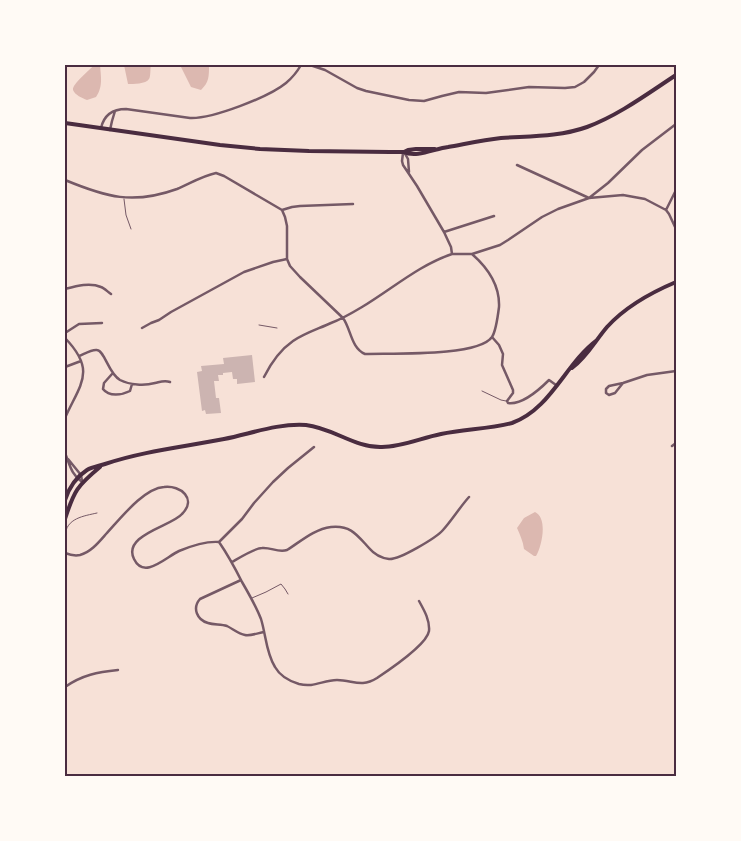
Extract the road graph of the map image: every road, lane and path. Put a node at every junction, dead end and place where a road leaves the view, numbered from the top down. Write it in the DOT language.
graph roads {
  1 [pos="300,65"];
  2 [pos="310,65"];
  3 [pos="599,65"];
  4 [pos="676,76"];
  5 [pos="115,110"];
  6 [pos="65,124"];
  7 [pos="676,124"];
  8 [pos="101,128"];
  9 [pos="110,130"];
  10 [pos="404,152"];
  11 [pos="517,165"];
  12 [pos="409,174"];
  13 [pos="65,180"];
  14 [pos="676,190"];
  15 [pos="124,198"];
  16 [pos="589,198"];
  17 [pos="353,204"];
  18 [pos="282,210"];
  19 [pos="666,210"];
  20 [pos="494,216"];
  21 [pos="676,218"];
  22 [pos="671,219"];
  23 [pos="131,229"];
  24 [pos="676,229"];
  25 [pos="444,232"];
  26 [pos="452,254"];
  27 [pos="472,254"];
  28 [pos="286,259"];
  29 [pos="676,282"];
  30 [pos="65,289"];
  31 [pos="111,294"];
  32 [pos="343,318"];
  33 [pos="102,323"];
  34 [pos="259,325"];
  35 [pos="142,328"];
  36 [pos="277,328"];
  37 [pos="65,333"];
  38 [pos="492,337"];
  39 [pos="65,338"];
  40 [pos="79,356"];
  41 [pos="81,361"];
  42 [pos="65,367"];
  43 [pos="676,371"];
  44 [pos="112,374"];
  45 [pos="264,377"];
  46 [pos="170,382"];
  47 [pos="623,383"];
  48 [pos="132,384"];
  49 [pos="556,385"];
  50 [pos="482,391"];
  51 [pos="507,401"];
  52 [pos="65,418"];
  53 [pos="676,443"];
  54 [pos="672,446"];
  55 [pos="314,447"];
  56 [pos="65,453"];
  57 [pos="101,466"];
  58 [pos="79,477"];
  59 [pos="82,482"];
  60 [pos="469,497"];
  61 [pos="65,500"];
  62 [pos="97,512"];
  63 [pos="65,519"];
  64 [pos="219,542"];
  65 [pos="65,553"];
  66 [pos="232,562"];
  67 [pos="241,580"];
  68 [pos="288,594"];
  69 [pos="252,598"];
  70 [pos="419,601"];
  71 [pos="264,632"];
  72 [pos="118,670"];
  73 [pos="65,687"];
  1 -- 5 [label="street"];
  2 -- 3 [label="street"];
  4 -- 10 [label="main road"];
  5 -- 8 [label="street"];
  5 -- 9 [label="street"];
  6 -- 8 [label="main road"];
  7 -- 16 [label="street"];
  8 -- 9 [label="main road"];
  9 -- 10 [label="main road"];
  10 -- 12 [label="street"];
  10 -- 12 [label="street"];
  11 -- 16 [label="street"];
  12 -- 25 [label="street"];
  13 -- 15 [label="street"];
  14 -- 19 [label="street"];
  15 -- 18 [label="street"];
  15 -- 23 [label="lane"];
  16 -- 19 [label="street"];
  16 -- 27 [label="street"];
  17 -- 18 [label="street"];
  18 -- 28 [label="street"];
  19 -- 22 [label="street"];
  20 -- 25 [label="street"];
  21 -- 22 [label="street"];
  22 -- 24 [label="street"];
  25 -- 26 [label="street"];
  26 -- 27 [label="street"];
  26 -- 32 [label="street"];
  27 -- 38 [label="street"];
  28 -- 32 [label="street"];
  28 -- 35 [label="street"];
  29 -- 49 [label="main road"];
  30 -- 31 [label="street"];
  32 -- 38 [label="street"];
  32 -- 45 [label="street"];
  33 -- 37 [label="street"];
  34 -- 36 [label="lane"];
  38 -- 51 [label="street"];
  39 -- 40 [label="street"];
  40 -- 41 [label="street"];
  40 -- 44 [label="street"];
  41 -- 42 [label="street"];
  41 -- 52 [label="street"];
  43 -- 47 [label="street"];
  44 -- 48 [label="street"];
  44 -- 48 [label="street"];
  46 -- 48 [label="street"];
  47 -- 47 [label="street"];
  49 -- 51 [label="street"];
  49 -- 57 [label="main road"];
  50 -- 51 [label="lane"];
  53 -- 54 [label="street"];
  55 -- 64 [label="street"];
  56 -- 58 [label="street"];
  57 -- 58 [label="main road"];
  57 -- 59 [label="main road"];
  58 -- 59 [label="street"];
  58 -- 61 [label="main road"];
  59 -- 63 [label="main road"];
  60 -- 66 [label="street"];
  62 -- 65 [label="lane"];
  64 -- 65 [label="street"];
  64 -- 66 [label="street"];
  66 -- 67 [label="street"];
  67 -- 69 [label="street"];
  67 -- 71 [label="street"];
  68 -- 69 [label="lane"];
  69 -- 71 [label="street"];
  70 -- 71 [label="street"];
  72 -- 73 [label="street"];
}
